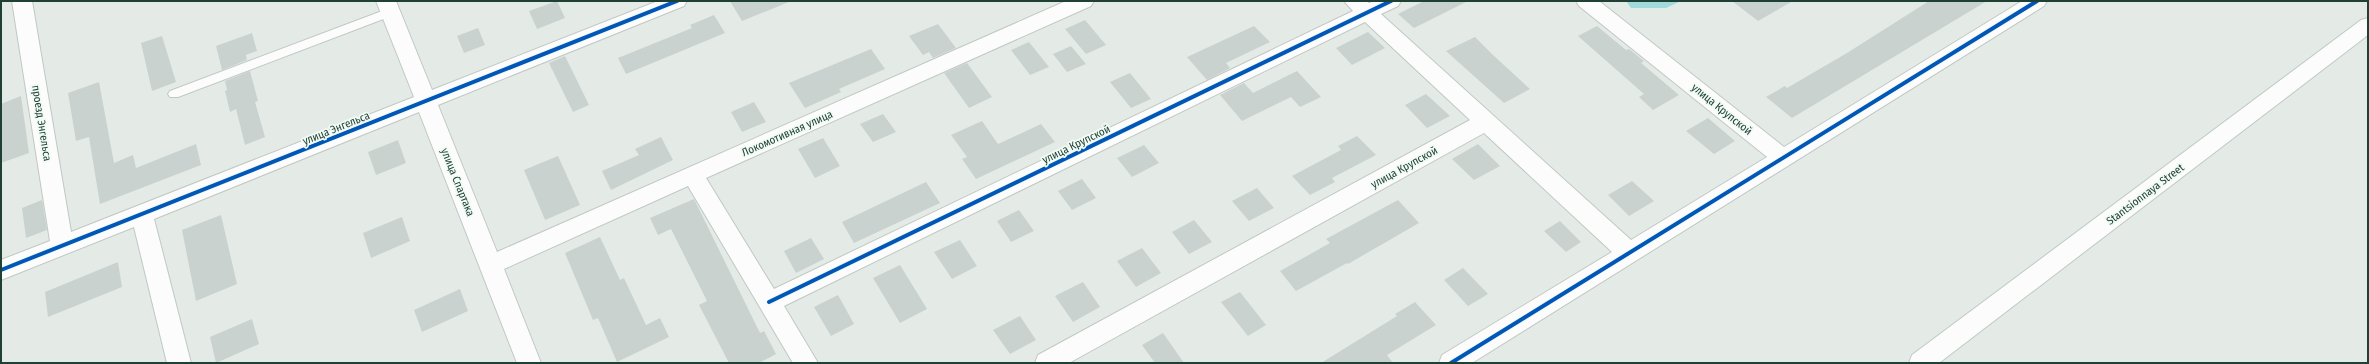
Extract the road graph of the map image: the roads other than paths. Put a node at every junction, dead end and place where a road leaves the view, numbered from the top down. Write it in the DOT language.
graph roads {
  1 [pos="22,1"];
  2 [pos="677,1"];
  3 [pos="1084,1"];
  4 [pos="1390,1"];
  5 [pos="1586,1"];
  6 [pos="2037,1"];
  7 [pos="388,6"];
  8 [pos="1361,7"];
  9 [pos="2368,25"];
  10 [pos="174,94"];
  11 [pos="426,101"];
  12 [pos="1487,121"];
  13 [pos="1783,158"];
  14 [pos="693,175"];
  15 [pos="142,215"];
  16 [pos="62,246"];
  17 [pos="1629,253"];
  18 [pos="490,265"];
  19 [pos="1,270"];
  20 [pos="770,302"];
  21 [pos="179,363"];
  22 [pos="529,363"];
  23 [pos="806,363"];
  24 [pos="1048,363"];
  25 [pos="1451,363"];
  26 [pos="1921,363"];
  1 -- 16 [label="street, проезд Энгельса"];
  2 -- 11 [label="street, улица Энгельса"];
  3 -- 14 [label="street, Локомотивная улица"];
  4 -- 8 [label="street, улица Крупской"];
  5 -- 13 [label="street, улица Крупской"];
  6 -- 13 [label="street"];
  7 -- 10 [label="lane"];
  7 -- 11 [label="street, улица Спартака"];
  8 -- 12 [label="street"];
  8 -- 20 [label="street, улица Крупской"];
  9 -- 26 [label="street, Stantsionnaya Street"];
  11 -- 15 [label="street, улица Энгельса"];
  11 -- 18 [label="street, улица Спартака"];
  12 -- 17 [label="street"];
  12 -- 24 [label="street, улица Крупской"];
  13 -- 17 [label="street"];
  14 -- 18 [label="street, Локомотивная улица"];
  14 -- 20 [label="street"];
  15 -- 16 [label="street, улица Энгельса"];
  15 -- 21 [label="street"];
  16 -- 19 [label="street, улица Энгельса"];
  17 -- 25 [label="street"];
  18 -- 22 [label="street, улица Спартака"];
  20 -- 23 [label="street"];
}
